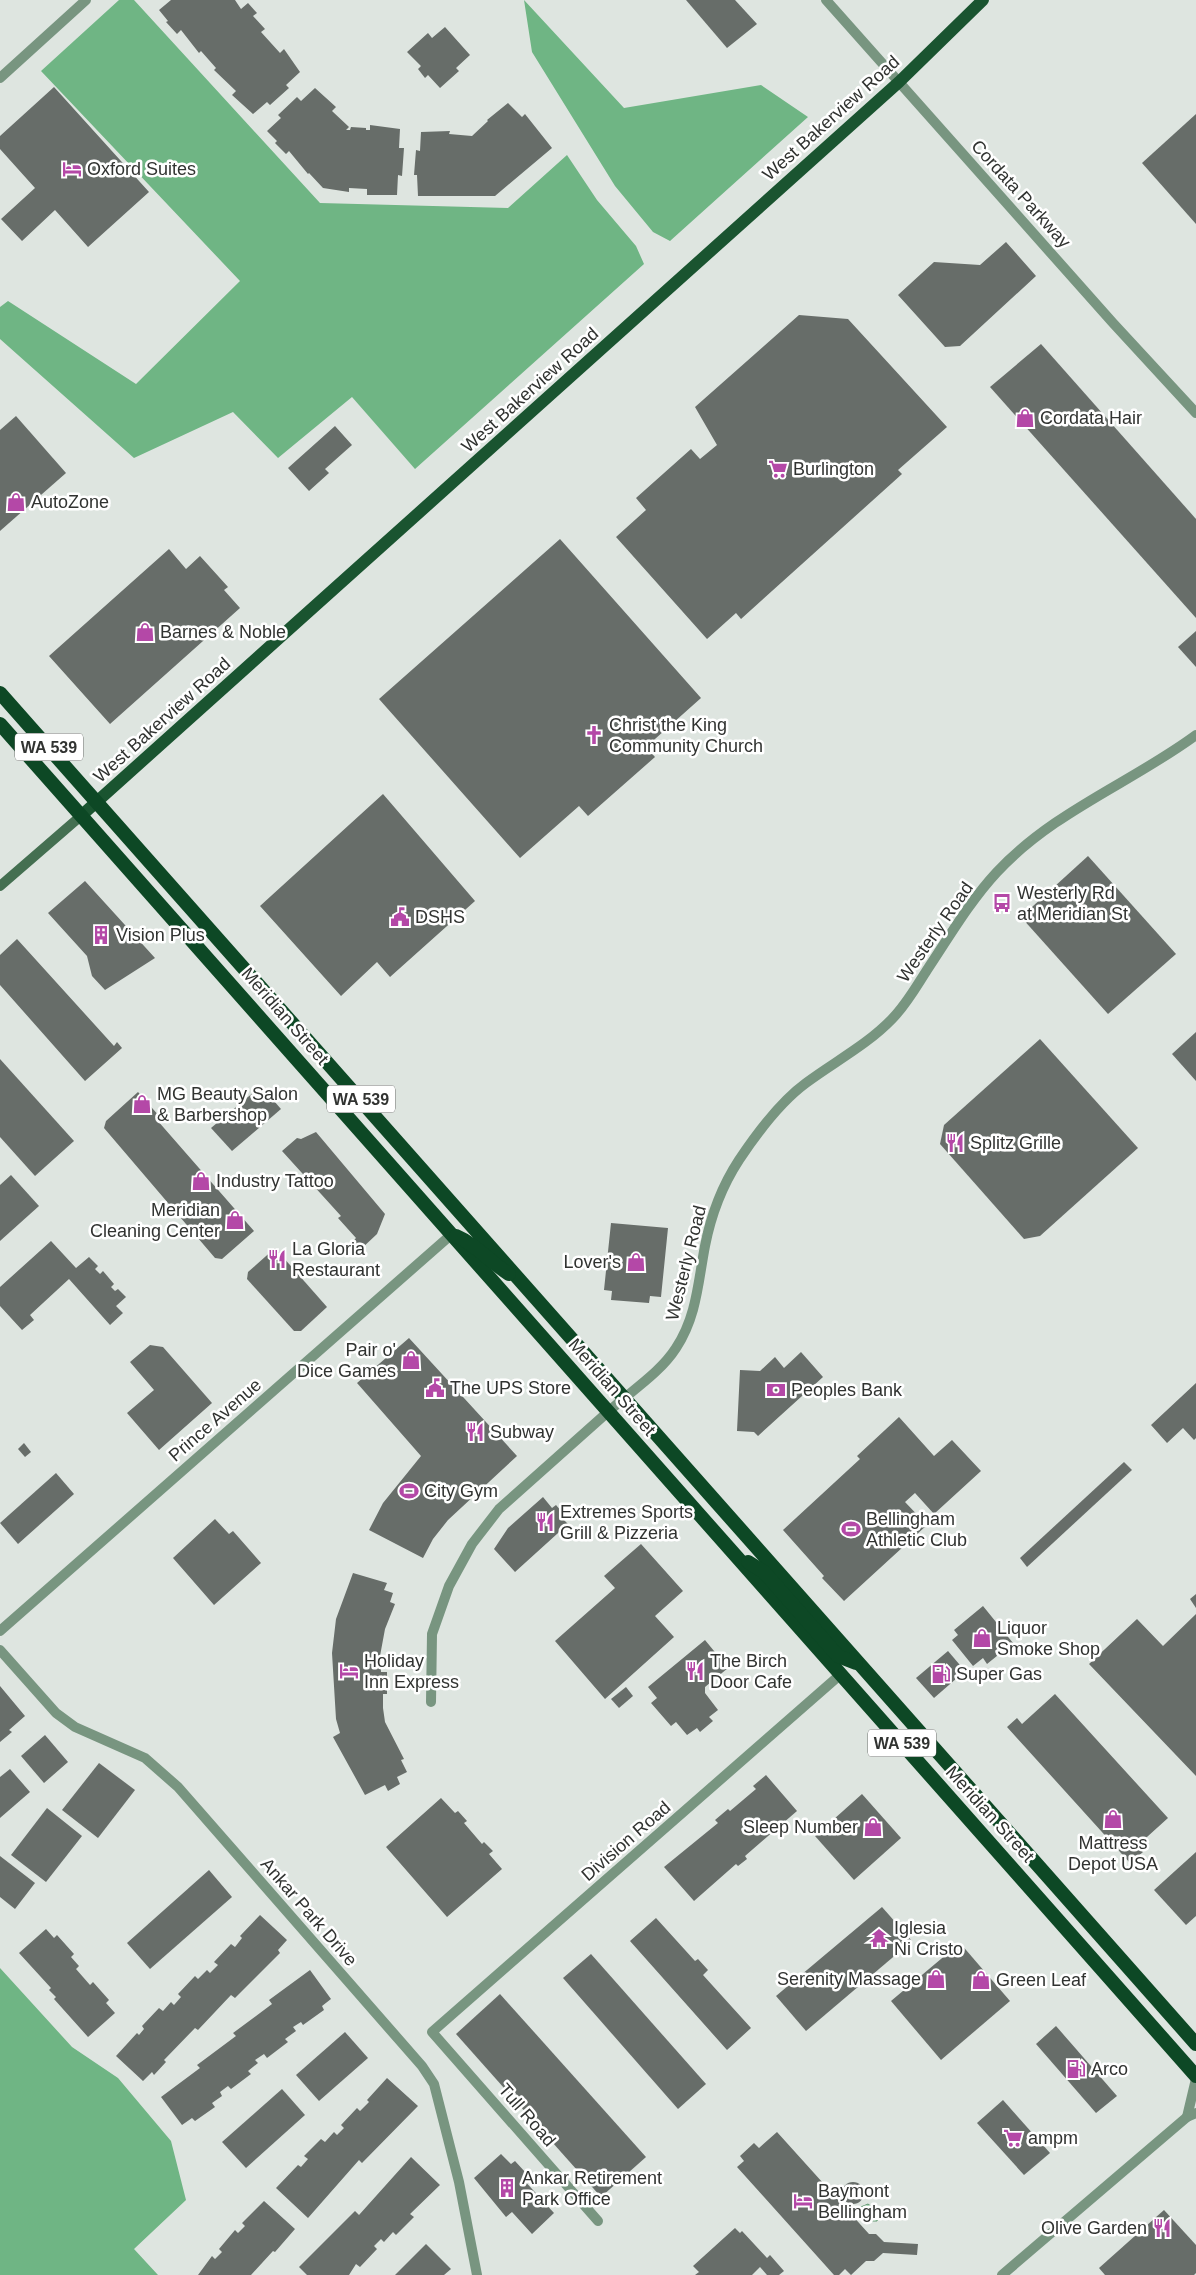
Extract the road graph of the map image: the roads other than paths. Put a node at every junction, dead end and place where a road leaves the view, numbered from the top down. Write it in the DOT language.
graph roads {
  1 [pos="86,0"];
  2 [pos="826,0"];
  3 [pos="983,0"];
  4 [pos="0,78"];
  5 [pos="899,82"];
  6 [pos="1195,411"];
  7 [pos="0,693"];
  8 [pos="0,724"];
  9 [pos="1196,735"];
  10 [pos="98,802"];
  11 [pos="82,815"];
  12 [pos="0,886"];
  13 [pos="452,1234"];
  14 [pos="524,1284"];
  15 [pos="624,1397"];
  16 [pos="608,1411"];
  17 [pos="734,1553"];
  18 [pos="0,1631"];
  19 [pos="0,1650"];
  20 [pos="860,1664"];
  21 [pos="841,1674"];
  22 [pos="431,1702"];
  23 [pos="432,2032"];
  24 [pos="1196,2044"];
  25 [pos="1196,2077"];
  26 [pos="1192,2115"];
  27 [pos="598,2221"];
  28 [pos="477,2275"];
  29 [pos="1002,2275"];
  1 -- 4 [label="street"];
  2 -- 5 [label="street, Cordata Parkway"];
  3 -- 5 [label="main road, West Bakerview Road"];
  5 -- 6 [label="street, Cordata Parkway"];
  5 -- 10 [label="main road, West Bakerview Road"];
  7 -- 10 [label="highway, Meridian Street / WA 539"];
  8 -- 11 [label="highway, Meridian Street / WA 539"];
  9 -- 15 [label="street, Westerly Road"];
  10 -- 11 [label="main road, West Bakerview Road"];
  10 -- 14 [label="highway, Meridian Street / WA 539"];
  11 -- 12 [label="main road"];
  11 -- 13 [label="highway, Meridian Street / WA 539"];
  13 -- 14 [label="highway"];
  13 -- 16 [label="highway, Meridian Street / WA 539"];
  13 -- 18 [label="street, Prince Avenue"];
  14 -- 15 [label="highway, Meridian Street / WA 539"];
  15 -- 16 [label="street, Westerly Road"];
  15 -- 20 [label="highway, Meridian Street / WA 539"];
  16 -- 17 [label="highway, Meridian Street / WA 539"];
  16 -- 22 [label="street, Westerly Road"];
  17 -- 20 [label="highway"];
  17 -- 21 [label="highway, Meridian Street / WA 539"];
  19 -- 28 [label="street, Ankar Park Drive"];
  20 -- 24 [label="highway, Meridian Street / WA 539"];
  21 -- 23 [label="street, Division Road"];
  21 -- 25 [label="highway, Meridian Street / WA 539"];
  23 -- 27 [label="street, Tull Road"];
  25 -- 26 [label="street"];
  26 -- 29 [label="street"];
}
